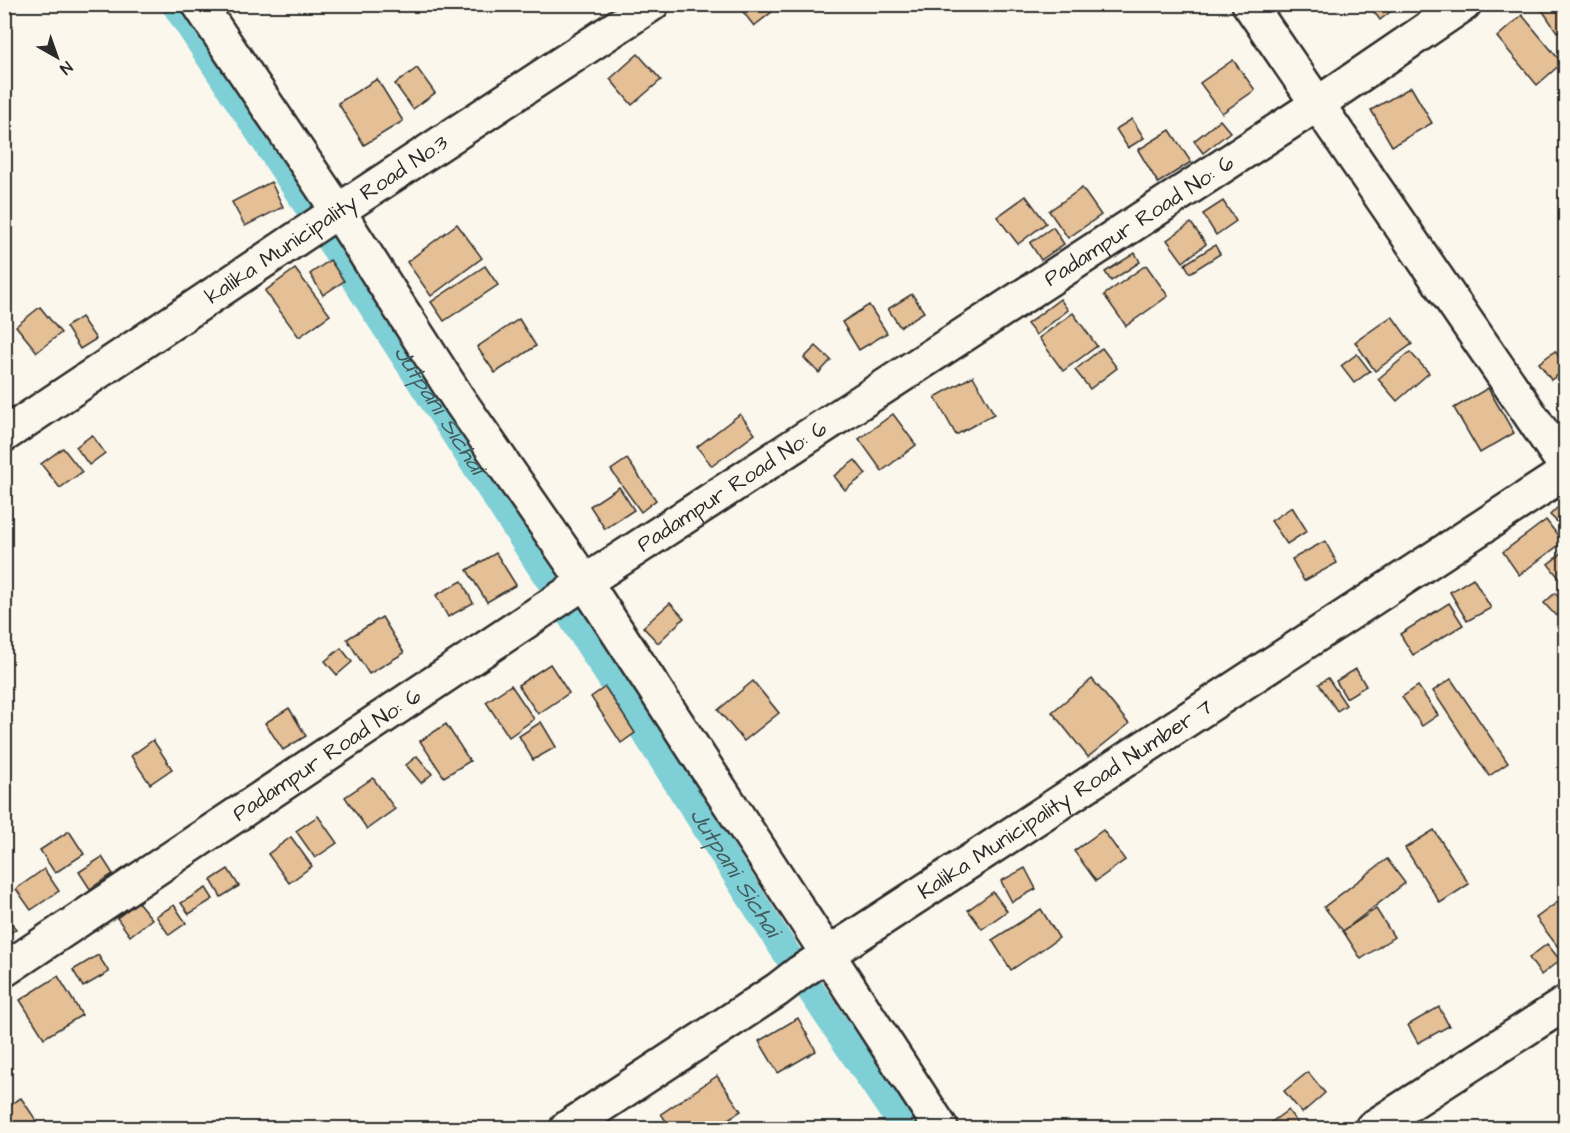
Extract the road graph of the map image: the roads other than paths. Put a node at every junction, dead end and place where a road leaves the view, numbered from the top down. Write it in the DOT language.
graph roads {
  1 [pos="199,4"];
  2 [pos="652,4"];
  3 [pos="1249,4"];
  4 [pos="1464,4"];
  5 [pos="1316,105"];
  6 [pos="338,211"];
  7 [pos="4,435"];
  8 [pos="1566,467"];
  9 [pos="1566,472"];
  10 [pos="585,582"];
  11 [pos="827,955"];
  12 [pos="4,970"];
  13 [pos="1566,1003"];
  14 [pos="567,1128"];
  15 [pos="941,1128"];
  16 [pos="1372,1128"];
  1 -- 6 [label="street"];
  2 -- 6 [label="street, kalika Municipality Road No.3"];
  3 -- 5 [label="street"];
  4 -- 5 [label="street, Padampur Road No: 6"];
  5 -- 8 [label="street"];
  5 -- 10 [label="street, Padampur Road No: 6"];
  6 -- 7 [label="street, kalika Municipality Road No.3"];
  6 -- 10 [label="street"];
  9 -- 11 [label="street, Kalika Municipality Road Number 7"];
  10 -- 11 [label="street"];
  10 -- 12 [label="street, Padampur Road No: 6"];
  11 -- 14 [label="street, Kalika Municipality Road Number 7"];
  11 -- 15 [label="street"];
  13 -- 16 [label="street"];
}
